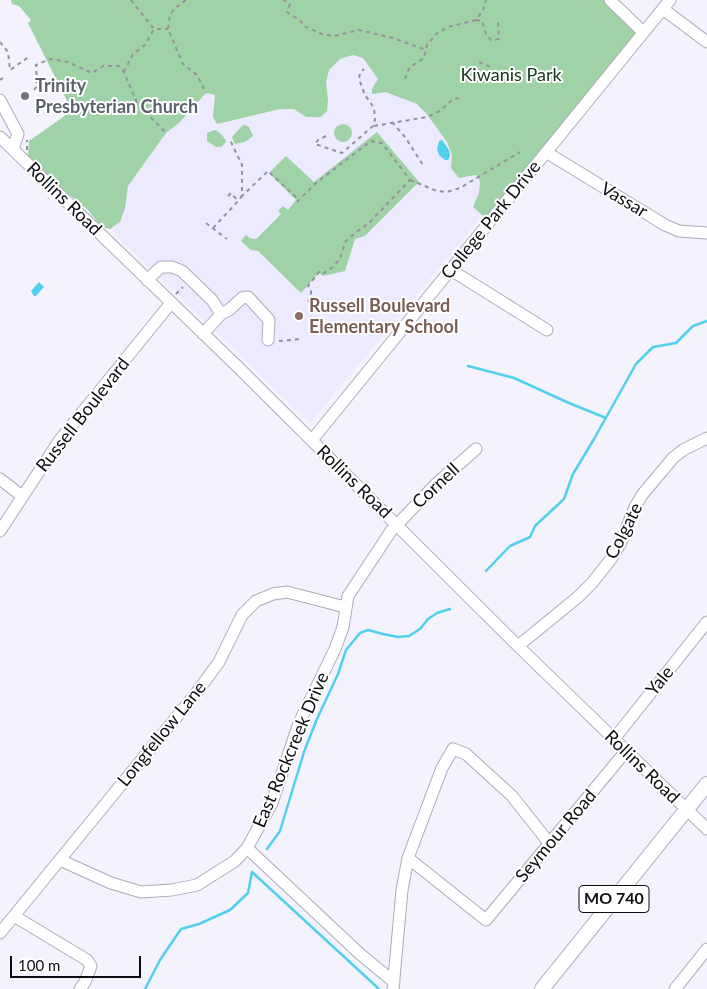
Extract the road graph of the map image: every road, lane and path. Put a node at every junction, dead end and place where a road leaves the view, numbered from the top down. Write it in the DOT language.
graph roads {
  1 [pos="131,0"];
  2 [pos="186,0"];
  3 [pos="283,0"];
  4 [pos="486,0"];
  5 [pos="610,0"];
  6 [pos="666,4"];
  7 [pos="476,20"];
  8 [pos="498,22"];
  9 [pos="154,29"];
  10 [pos="168,29"];
  11 [pos="643,32"];
  12 [pos="0,42"];
  13 [pos="707,42"];
  14 [pos="426,50"];
  15 [pos="30,56"];
  16 [pos="478,62"];
  17 [pos="493,68"];
  18 [pos="364,69"];
  19 [pos="124,72"];
  20 [pos="3,78"];
  21 [pos="0,80"];
  22 [pos="405,80"];
  23 [pos="34,90"];
  24 [pos="206,93"];
  25 [pos="460,98"];
  26 [pos="0,100"];
  27 [pos="392,122"];
  28 [pos="374,126"];
  29 [pos="166,133"];
  30 [pos="326,136"];
  31 [pos="0,137"];
  32 [pos="230,140"];
  33 [pos="13,150"];
  34 [pos="520,152"];
  35 [pos="546,152"];
  36 [pos="423,165"];
  37 [pos="410,180"];
  38 [pos="228,196"];
  39 [pos="239,200"];
  40 [pos="206,223"];
  41 [pos="213,228"];
  42 [pos="707,233"];
  43 [pos="227,239"];
  44 [pos="451,270"];
  45 [pos="147,280"];
  46 [pos="186,283"];
  47 [pos="173,299"];
  48 [pos="308,301"];
  49 [pos="305,304"];
  50 [pos="311,310"];
  51 [pos="222,314"];
  52 [pos="547,330"];
  53 [pos="203,334"];
  54 [pos="268,340"];
  55 [pos="707,438"];
  56 [pos="312,440"];
  57 [pos="476,450"];
  58 [pos="0,479"];
  59 [pos="22,496"];
  60 [pos="397,524"];
  61 [pos="0,531"];
  62 [pos="345,607"];
  63 [pos="707,622"];
  64 [pos="518,646"];
  65 [pos="614,739"];
  66 [pos="626,751"];
  67 [pos="707,784"];
  68 [pos="687,809"];
  69 [pos="707,829"];
  70 [pos="550,844"];
  71 [pos="248,848"];
  72 [pos="408,858"];
  73 [pos="60,860"];
  74 [pos="14,916"];
  75 [pos="0,933"];
  76 [pos="707,949"];
  77 [pos="394,986"];
  78 [pos="80,989"];
  79 [pos="542,989"];
  80 [pos="674,989"];
  1 -- 9 [label="path"];
  2 -- 10 [label="path"];
  3 -- 14 [label="path"];
  4 -- 7 [label="path"];
  5 -- 11 [label="street"];
  6 -- 11 [label="street, College Park Drive"];
  6 -- 13 [label="street"];
  7 -- 8 [label="path"];
  7 -- 14 [label="path"];
  9 -- 10 [label="path"];
  9 -- 19 [label="path"];
  10 -- 24 [label="path"];
  11 -- 35 [label="street, College Park Drive"];
  12 -- 15 [label="path"];
  14 -- 22 [label="path"];
  16 -- 17 [label="path"];
  18 -- 28 [label="path"];
  19 -- 23 [label="path"];
  19 -- 29 [label="path"];
  20 -- 21 [label="path"];
  25 -- 27 [label="path"];
  26 -- 33 [label="street"];
  27 -- 28 [label="path"];
  27 -- 36 [label="path"];
  28 -- 30 [label="path"];
  31 -- 33 [label="street, Rollins Road"];
  32 -- 39 [label="path"];
  33 -- 45 [label="street, Rollins Road"];
  34 -- 37 [label="path"];
  35 -- 42 [label="street, Vassar"];
  35 -- 44 [label="street, College Park Drive"];
  37 -- 39 [label="path"];
  37 -- 48 [label="path"];
  38 -- 39 [label="path"];
  39 -- 41 [label="path"];
  40 -- 41 [label="path"];
  41 -- 43 [label="path"];
  44 -- 52 [label="street"];
  44 -- 56 [label="street, College Park Drive"];
  45 -- 47 [label="street, Rollins Road"];
  45 -- 51 [label="street"];
  46 -- 47 [label="path"];
  47 -- 53 [label="street, Rollins Road"];
  47 -- 59 [label="street, Russell Boulevard"];
  48 -- 49 [label="path"];
  48 -- 50 [label="path"];
  51 -- 53 [label="street"];
  51 -- 54 [label="street"];
  53 -- 56 [label="street, Rollins Road"];
  55 -- 64 [label="street, Colgate"];
  56 -- 60 [label="street, Rollins Road"];
  57 -- 60 [label="street, Cornell"];
  58 -- 59 [label="street"];
  59 -- 61 [label="street, Russell Boulevard"];
  60 -- 62 [label="street, East Rockcreek Drive"];
  60 -- 64 [label="street, Rollins Road"];
  62 -- 71 [label="street, East Rockcreek Drive"];
  62 -- 73 [label="street, Longfellow Lane"];
  63 -- 65 [label="street, Yale"];
  64 -- 65 [label="street, Rollins Road"];
  65 -- 66 [label="street, Rollins Road"];
  66 -- 68 [label="street, Rollins Road"];
  66 -- 70 [label="street, Seymour Road"];
  67 -- 68 [label="main road, MO 740"];
  68 -- 69 [label="street, Rollins Road"];
  68 -- 79 [label="main road, MO 740"];
  70 -- 72 [label="street, Seymour Road"];
  70 -- 72 [label="street"];
  71 -- 73 [label="street, East Rockcreek Drive"];
  71 -- 77 [label="street"];
  72 -- 77 [label="street"];
  73 -- 74 [label="street, Longfellow Lane"];
  74 -- 75 [label="street, Longfellow Lane"];
  74 -- 78 [label="street"];
  76 -- 80 [label="street"];
}
